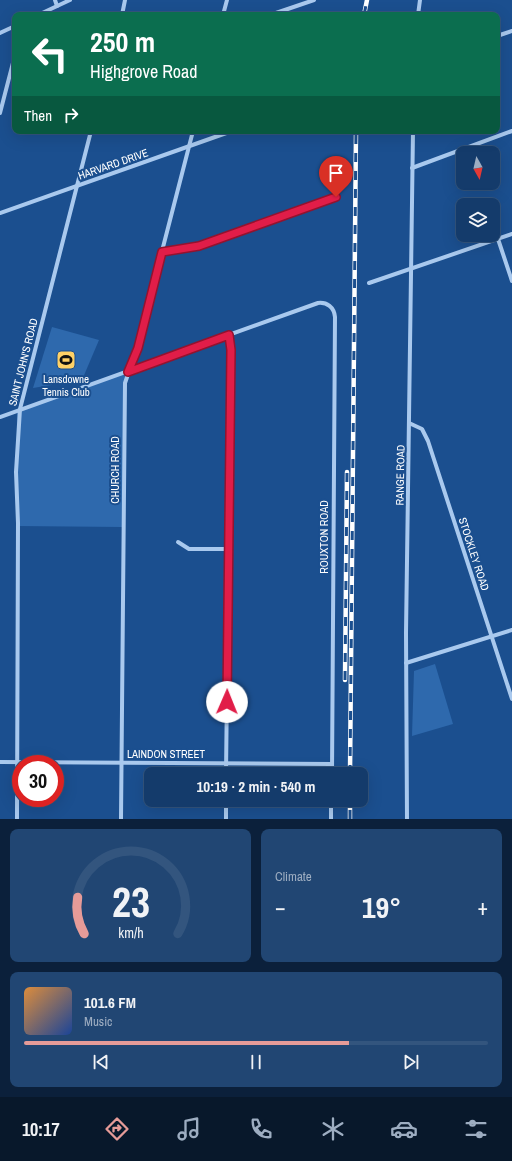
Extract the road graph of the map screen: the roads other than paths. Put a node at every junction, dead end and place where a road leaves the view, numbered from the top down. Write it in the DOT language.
graph roads {
  1 [pos="55,0"];
  2 [pos="70,0"];
  3 [pos="125,0"];
  4 [pos="227,0"];
  5 [pos="314,0"];
  6 [pos="420,0"];
  7 [pos="57,6"];
  8 [pos="44,12"];
  9 [pos="123,12"];
  10 [pos="224,12"];
  11 [pos="279,12"];
  12 [pos="418,12"];
  13 [pos="12,27"];
  14 [pos="512,31"];
  15 [pos="0,33"];
  16 [pos="500,35"];
  17 [pos="12,66"];
  18 [pos="0,112"];
  19 [pos="512,131"];
  20 [pos="90,134"];
  21 [pos="192,134"];
  22 [pos="224,134"];
  23 [pos="413,134"];
  24 [pos="189,147"];
  25 [pos="412,168"];
  26 [pos="78,186"];
  27 [pos="336,197"];
  28 [pos="0,213"];
  29 [pos="512,234"];
  30 [pos="500,238"];
  31 [pos="490,242"];
  32 [pos="499,242"];
  33 [pos="162,252"];
  34 [pos="412,270"];
  35 [pos="512,281"];
  36 [pos="369,283"];
  37 [pos="229,335"];
  38 [pos="128,372"];
  39 [pos="20,409"];
  40 [pos="0,416"];
  41 [pos="409,423"];
  42 [pos="178,542"];
  43 [pos="229,549"];
  44 [pos="512,630"];
  45 [pos="492,637"];
  46 [pos="406,663"];
  47 [pos="512,699"];
  48 [pos="17,755"];
  49 [pos="0,762"];
  50 [pos="12,762"];
  51 [pos="64,762"];
  52 [pos="121,762"];
  53 [pos="226,763"];
  54 [pos="332,764"];
  55 [pos="226,767"];
  56 [pos="16,807"];
  57 [pos="226,807"];
  58 [pos="331,807"];
  59 [pos="16,819"];
  60 [pos="121,819"];
  61 [pos="226,819"];
  62 [pos="331,819"];
  63 [pos="407,819"];
  1 -- 7 [label="street"];
  2 -- 7 [label="street"];
  3 -- 9 [label="street"];
  4 -- 10 [label="street"];
  5 -- 11 [label="street"];
  6 -- 12 [label="street"];
  7 -- 8 [label="street"];
  13 -- 15 [label="street"];
  14 -- 16 [label="street"];
  17 -- 18 [label="street"];
  19 -- 25 [label="street"];
  20 -- 26 [label="street, SAINT JOHN'S ROAD"];
  21 -- 24 [label="street, CHURCH ROAD"];
  22 -- 24 [label="street, HARVARD DRIVE"];
  23 -- 25 [label="street, RANGE ROAD"];
  24 -- 26 [label="street, HARVARD DRIVE"];
  24 -- 33 [label="street, CHURCH ROAD"];
  25 -- 34 [label="street, RANGE ROAD"];
  26 -- 28 [label="street, HARVARD DRIVE"];
  26 -- 39 [label="street, SAINT JOHN'S ROAD"];
  27 -- 33 [label="street"];
  29 -- 30 [label="street"];
  31 -- 34 [label="street"];
  32 -- 35 [label="street"];
  33 -- 38 [label="street, CHURCH ROAD"];
  34 -- 36 [label="street"];
  34 -- 41 [label="street, RANGE ROAD"];
  37 -- 38 [label="street"];
  37 -- 43 [label="street"];
  37 -- 54 [label="street, ROUXTON ROAD"];
  38 -- 39 [label="street"];
  38 -- 52 [label="street, CHURCH ROAD"];
  39 -- 40 [label="street"];
  39 -- 48 [label="street, SAINT JOHN'S ROAD"];
  41 -- 45 [label="street, STOCKLEY ROAD"];
  41 -- 46 [label="street, RANGE ROAD"];
  42 -- 43 [label="street"];
  43 -- 53 [label="street"];
  44 -- 45 [label="street"];
  45 -- 46 [label="street"];
  45 -- 47 [label="street, STOCKLEY ROAD"];
  46 -- 63 [label="street, RANGE ROAD"];
  49 -- 50 [label="street, LAINDON STREET"];
  51 -- 52 [label="street, LAINDON STREET"];
  52 -- 53 [label="street, LAINDON STREET"];
  52 -- 60 [label="street, CHURCH ROAD"];
  53 -- 54 [label="street, LAINDON STREET"];
  53 -- 55 [label="street"];
  56 -- 59 [label="street, SAINT JOHN'S ROAD"];
  57 -- 61 [label="street"];
  58 -- 62 [label="street"];
}
